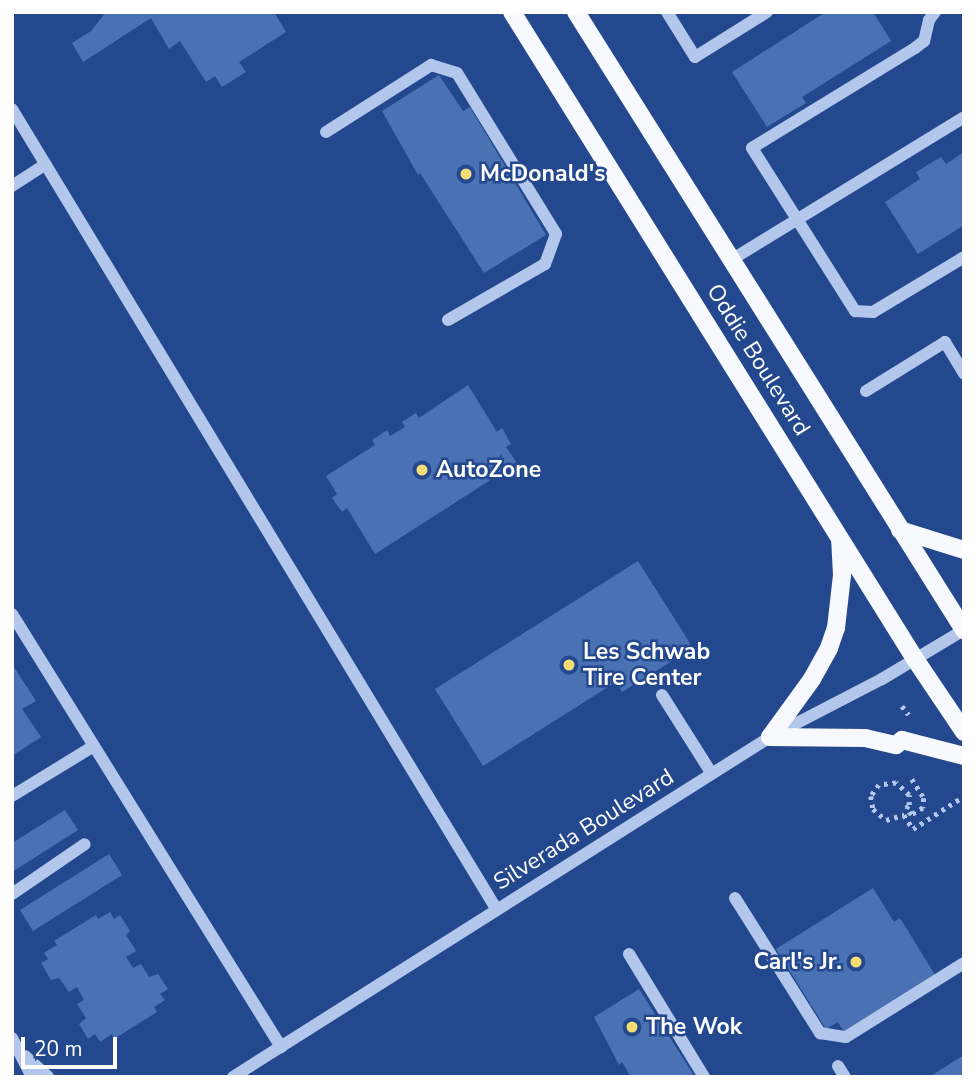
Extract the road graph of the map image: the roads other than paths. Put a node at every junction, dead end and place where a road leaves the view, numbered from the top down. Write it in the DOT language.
graph roads {
  1 [pos="512,12"];
  2 [pos="576,12"];
  3 [pos="667,12"];
  4 [pos="767,12"];
  5 [pos="935,12"];
  6 [pos="12,109"];
  7 [pos="964,117"];
  8 [pos="326,132"];
  9 [pos="46,164"];
  10 [pos="12,186"];
  11 [pos="796,219"];
  12 [pos="964,257"];
  13 [pos="731,260"];
  14 [pos="448,320"];
  15 [pos="964,374"];
  16 [pos="866,391"];
  17 [pos="900,530"];
  18 [pos="840,538"];
  19 [pos="964,550"];
  20 [pos="12,614"];
  21 [pos="964,630"];
  22 [pos="915,659"];
  23 [pos="662,695"];
  24 [pos="964,732"];
  25 [pos="770,737"];
  26 [pos="94,746"];
  27 [pos="964,756"];
  28 [pos="712,774"];
  29 [pos="12,796"];
  30 [pos="85,844"];
  31 [pos="12,894"];
  32 [pos="735,898"];
  33 [pos="497,910"];
  34 [pos="629,954"];
  35 [pos="964,963"];
  36 [pos="12,1038"];
  37 [pos="281,1047"];
  38 [pos="22,1053"];
  39 [pos="32,1077"];
  40 [pos="48,1077"];
  41 [pos="233,1077"];
  42 [pos="704,1077"];
  1 -- 18 [label="main road, Oddie Boulevard"];
  2 -- 13 [label="main road, Oddie Boulevard"];
  3 -- 4 [label="street"];
  5 -- 11 [label="street"];
  6 -- 9 [label="street"];
  7 -- 11 [label="street"];
  8 -- 14 [label="street"];
  9 -- 10 [label="street"];
  9 -- 33 [label="street"];
  11 -- 12 [label="street"];
  11 -- 13 [label="street"];
  13 -- 17 [label="main road, Oddie Boulevard"];
  15 -- 16 [label="street"];
  17 -- 19 [label="main road"];
  17 -- 21 [label="main road, Oddie Boulevard"];
  18 -- 22 [label="main road, Oddie Boulevard"];
  18 -- 25 [label="main road"];
  20 -- 26 [label="street"];
  21 -- 22 [label="street, Silverada Boulevard"];
  22 -- 24 [label="main road, Oddie Boulevard"];
  22 -- 25 [label="street, Silverada Boulevard"];
  23 -- 28 [label="street"];
  25 -- 27 [label="main road"];
  25 -- 28 [label="street, Silverada Boulevard"];
  26 -- 29 [label="street"];
  26 -- 37 [label="street"];
  28 -- 33 [label="street, Silverada Boulevard"];
  30 -- 31 [label="street"];
  32 -- 35 [label="street"];
  33 -- 37 [label="street, Silverada Boulevard"];
  34 -- 42 [label="street"];
  36 -- 38 [label="street"];
  37 -- 41 [label="street, Silverada Boulevard"];
  38 -- 39 [label="street"];
  38 -- 40 [label="street"];
}
